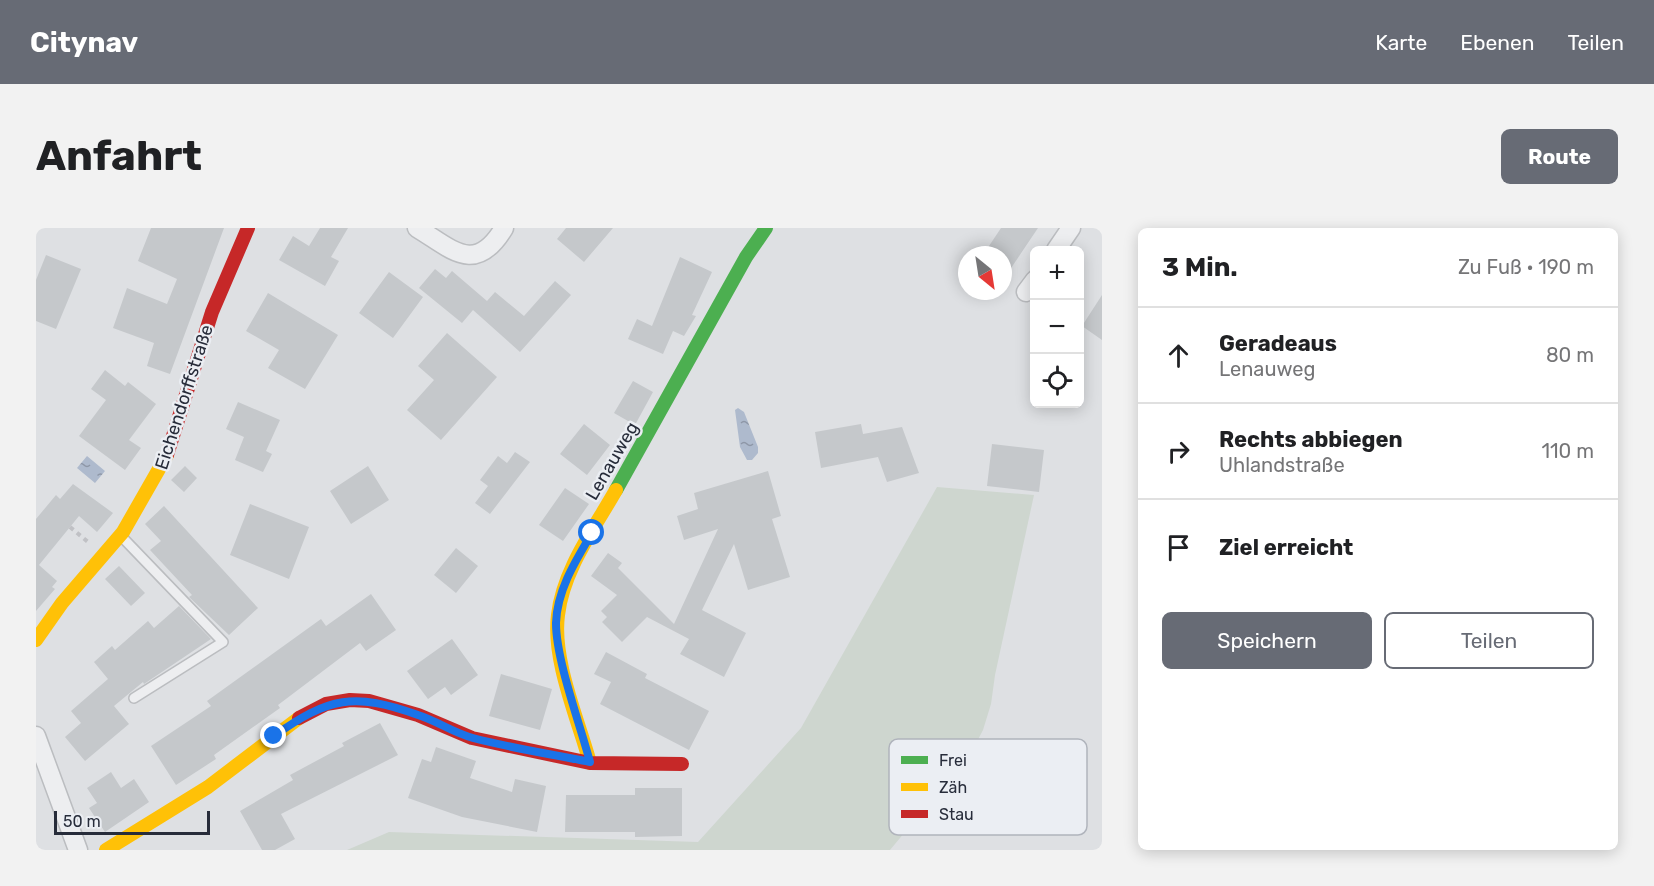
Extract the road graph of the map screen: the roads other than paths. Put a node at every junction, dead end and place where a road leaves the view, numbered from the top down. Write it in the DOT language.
graph roads {
  1 [pos="248,228"];
  2 [pos="417,228"];
  3 [pos="504,228"];
  4 [pos="766,228"];
  5 [pos="1071,228"];
  6 [pos="1059,246"];
  7 [pos="120,535"];
  8 [pos="36,640"];
  9 [pos="134,698"];
  10 [pos="36,736"];
  11 [pos="590,762"];
  12 [pos="682,764"];
  13 [pos="78,850"];
  14 [pos="106,850"];
  1 -- 7 [label="street, Eichendorffstraße"];
  2 -- 3 [label="street"];
  4 -- 11 [label="street, Lenauweg"];
  5 -- 6 [label="street"];
  7 -- 8 [label="street, Eichendorffstraße"];
  7 -- 9 [label="lane"];
  10 -- 13 [label="street"];
  11 -- 12 [label="street"];
  11 -- 14 [label="street"];
}
